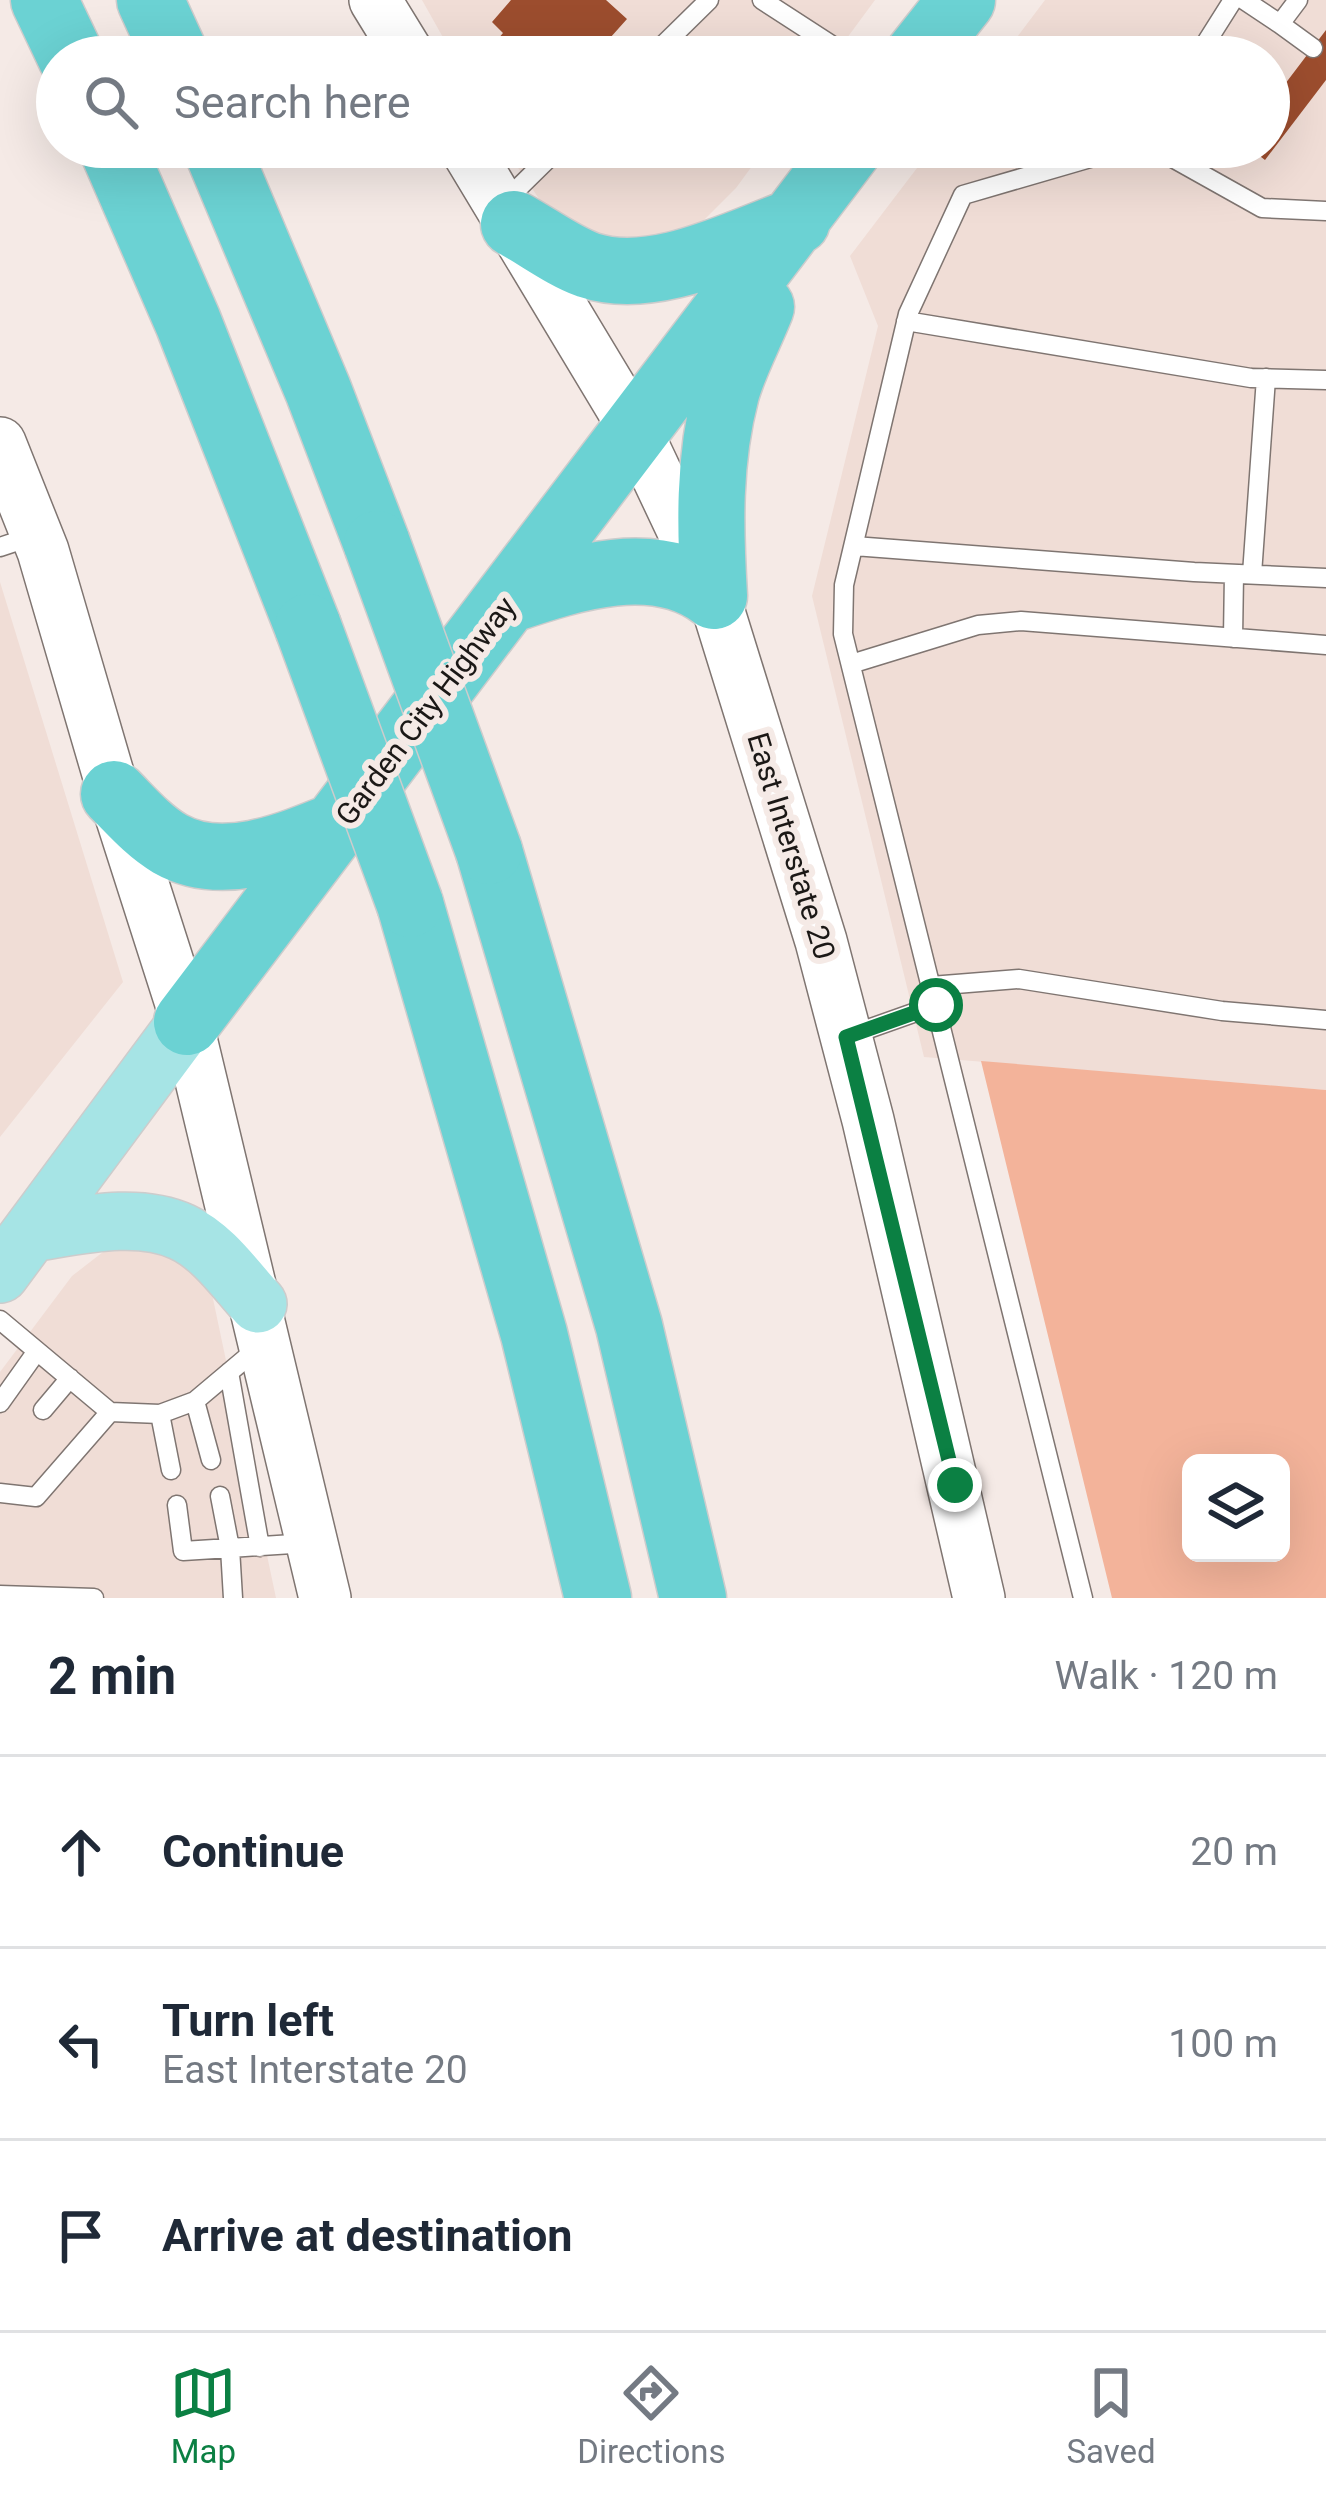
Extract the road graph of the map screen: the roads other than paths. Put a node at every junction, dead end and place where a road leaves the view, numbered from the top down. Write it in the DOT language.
graph roads {
  1 [pos="44,0"];
  2 [pos="150,0"];
  3 [pos="375,0"];
  4 [pos="709,0"];
  5 [pos="762,0"];
  6 [pos="962,0"];
  7 [pos="1233,0"];
  8 [pos="1244,0"];
  9 [pos="1298,0"];
  10 [pos="1280,24"];
  11 [pos="61,36"];
  12 [pos="166,36"];
  13 [pos="397,36"];
  14 [pos="672,36"];
  15 [pos="818,36"];
  16 [pos="934,36"];
  17 [pos="1210,36"];
  18 [pos="1312,48"];
  19 [pos="121,168"];
  20 [pos="225,168"];
  21 [pos="478,168"];
  22 [pos="543,168"];
  23 [pos="835,168"];
  24 [pos="1056,168"];
  25 [pos="1191,168"];
  26 [pos="1326,211"];
  27 [pos="507,214"];
  28 [pos="797,220"];
  29 [pos="906,321"];
  30 [pos="1266,378"];
  31 [pos="1326,380"];
  32 [pos="637,431"];
  33 [pos="0,443"];
  34 [pos="19,541"];
  35 [pos="854,546"];
  36 [pos="1243,574"];
  37 [pos="1326,578"];
  38 [pos="714,596"];
  39 [pos="511,598"];
  40 [pos="1233,638"];
  41 [pos="1326,646"];
  42 [pos="851,664"];
  43 [pos="114,794"];
  44 [pos="340,824"];
  45 [pos="933,996"];
  46 [pos="1326,1020"];
  47 [pos="187,1022"];
  48 [pos="846,1037"];
  49 [pos="16,1254"];
  50 [pos="0,1320"];
  51 [pos="251,1339"];
  52 [pos="37,1351"];
  53 [pos="70,1378"];
  54 [pos="196,1401"];
  55 [pos="0,1403"];
  56 [pos="43,1410"];
  57 [pos="110,1412"];
  58 [pos="160,1414"];
  59 [pos="211,1460"];
  60 [pos="171,1470"];
  61 [pos="0,1492"];
  62 [pos="220,1496"];
  63 [pos="177,1505"];
  64 [pos="313,1543"];
  65 [pos="260,1547"];
  66 [pos="230,1548"];
  67 [pos="0,1595"];
  68 [pos="94,1598"];
  69 [pos="233,1598"];
  70 [pos="325,1598"];
  71 [pos="598,1598"];
  72 [pos="693,1598"];
  73 [pos="979,1598"];
  74 [pos="1083,1598"];
  1 -- 11 [label="highway"];
  2 -- 12 [label="highway"];
  3 -- 13 [label="main road"];
  4 -- 14 [label="lane"];
  5 -- 15 [label="lane"];
  6 -- 16 [label="highway"];
  7 -- 17 [label="lane"];
  8 -- 10 [label="lane"];
  9 -- 10 [label="lane"];
  10 -- 18 [label="lane"];
  19 -- 71 [label="highway, bridge"];
  20 -- 72 [label="highway, bridge"];
  21 -- 27 [label="main road, East Interstate 20"];
  22 -- 27 [label="lane"];
  23 -- 28 [label="highway, Garden City Highway"];
  24 -- 29 [label="lane"];
  25 -- 26 [label="lane"];
  27 -- 28 [label="highway"];
  27 -- 32 [label="main road, East Interstate 20"];
  28 -- 32 [label="highway, Garden City Highway"];
  28 -- 38 [label="highway"];
  29 -- 30 [label="lane"];
  29 -- 35 [label="lane"];
  30 -- 31 [label="lane"];
  30 -- 36 [label="lane"];
  32 -- 38 [label="main road, East Interstate 20"];
  32 -- 39 [label="highway, Garden City Highway"];
  33 -- 34 [label="main road"];
  34 -- 43 [label="main road"];
  35 -- 36 [label="lane"];
  35 -- 42 [label="lane"];
  36 -- 37 [label="lane"];
  36 -- 40 [label="lane"];
  38 -- 39 [label="highway"];
  38 -- 48 [label="main road, East Interstate 20"];
  39 -- 44 [label="highway, Garden City Highway"];
  40 -- 41 [label="lane"];
  40 -- 42 [label="lane"];
  42 -- 45 [label="lane"];
  43 -- 44 [label="highway"];
  43 -- 47 [label="main road"];
  44 -- 47 [label="highway, Garden City Highway"];
  45 -- 46 [label="lane"];
  45 -- 48 [label="lane"];
  45 -- 74 [label="lane"];
  47 -- 49 [label="main road, Garden City Highway"];
  47 -- 51 [label="main road"];
  48 -- 73 [label="main road, East Interstate 20"];
  49 -- 51 [label="main road"];
  50 -- 52 [label="lane"];
  51 -- 54 [label="lane"];
  51 -- 64 [label="main road"];
  51 -- 65 [label="lane"];
  52 -- 53 [label="lane"];
  52 -- 55 [label="lane"];
  53 -- 56 [label="lane"];
  53 -- 57 [label="lane"];
  54 -- 58 [label="lane"];
  54 -- 59 [label="lane"];
  57 -- 58 [label="lane"];
  57 -- 61 [label="lane"];
  58 -- 60 [label="lane"];
  62 -- 66 [label="lane"];
  63 -- 66 [label="lane"];
  64 -- 65 [label="lane"];
  64 -- 70 [label="main road"];
  65 -- 66 [label="lane"];
  66 -- 69 [label="lane"];
  67 -- 68 [label="lane"];
}
